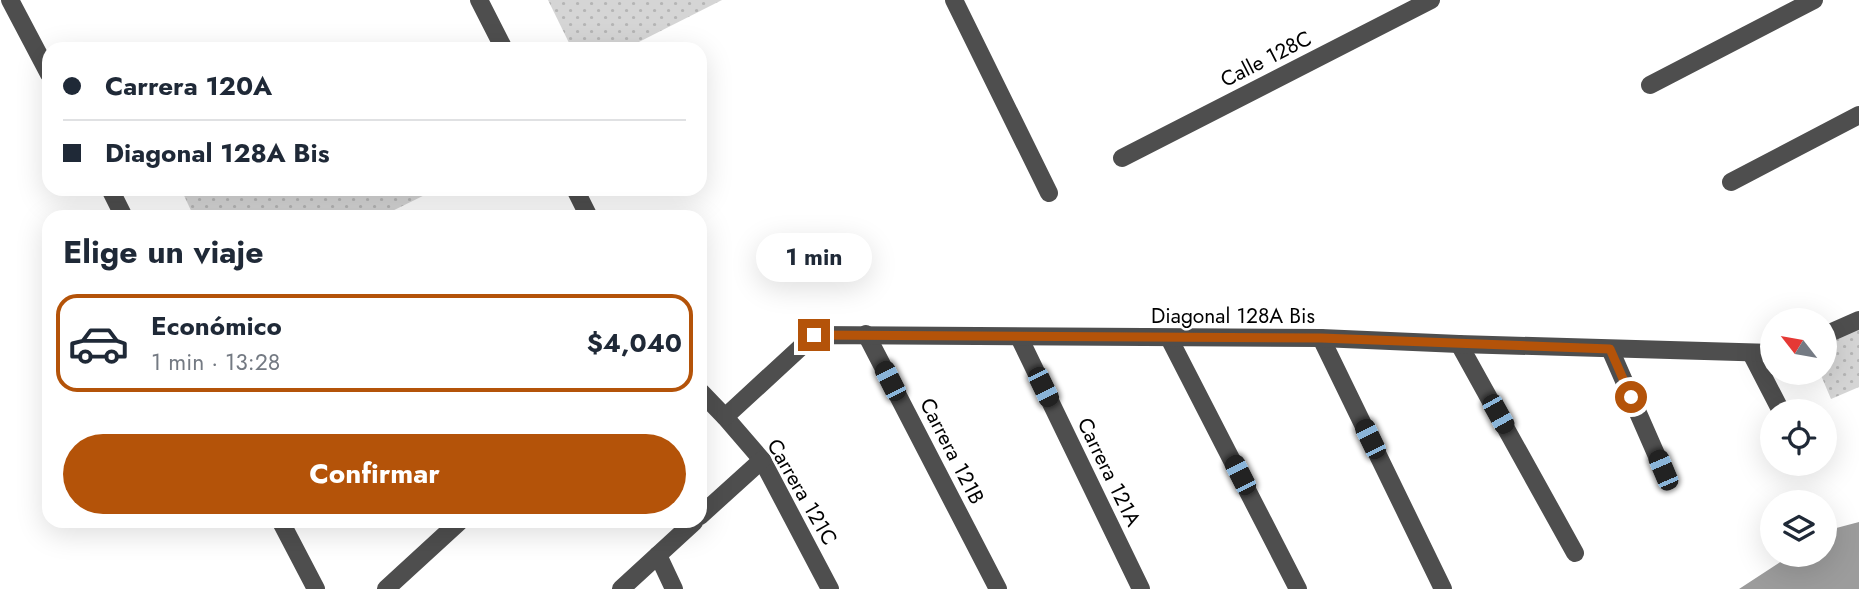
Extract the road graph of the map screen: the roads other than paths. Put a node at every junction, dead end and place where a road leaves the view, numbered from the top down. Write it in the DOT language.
graph roads {
  1 [pos="10,0"];
  2 [pos="479,0"];
  3 [pos="954,0"];
  4 [pos="1432,0"];
  5 [pos="1814,0"];
  6 [pos="500,42"];
  7 [pos="42,61"];
  8 [pos="1650,85"];
  9 [pos="1859,115"];
  10 [pos="1122,158"];
  11 [pos="1731,182"];
  12 [pos="1049,193"];
  13 [pos="1859,320"];
  14 [pos="1838,329"];
  15 [pos="866,334"];
  16 [pos="1019,337"];
  17 [pos="1169,338"];
  18 [pos="1321,338"];
  19 [pos="1459,344"];
  20 [pos="1610,349"];
  21 [pos="1751,353"];
  22 [pos="1760,353"];
  23 [pos="707,398"];
  24 [pos="1776,399"];
  25 [pos="725,417"];
  26 [pos="762,460"];
  27 [pos="1663,470"];
  28 [pos="707,510"];
  29 [pos="284,528"];
  30 [pos="452,528"];
  31 [pos="687,528"];
  32 [pos="1575,553"];
  33 [pos="658,555"];
  34 [pos="316,589"];
  35 [pos="386,589"];
  36 [pos="621,589"];
  37 [pos="674,589"];
  38 [pos="830,589"];
  39 [pos="998,589"];
  40 [pos="1141,589"];
  41 [pos="1298,589"];
  42 [pos="1443,589"];
  1 -- 7 [label="street"];
  2 -- 6 [label="street"];
  3 -- 12 [label="street"];
  4 -- 10 [label="street, Calle 128C"];
  5 -- 8 [label="street"];
  9 -- 11 [label="street"];
  13 -- 14 [label="street"];
  15 -- 16 [label="street, Diagonal 128A Bis"];
  15 -- 25 [label="street, Diagonal 128A Bis"];
  15 -- 39 [label="street, Carrera 121B"];
  16 -- 17 [label="street, Diagonal 128A Bis"];
  16 -- 40 [label="street, Carrera 121A"];
  17 -- 18 [label="street, Diagonal 128A Bis"];
  17 -- 41 [label="street"];
  18 -- 19 [label="street, Diagonal 128A Bis"];
  18 -- 42 [label="street"];
  19 -- 20 [label="street, Diagonal 128A Bis"];
  19 -- 32 [label="street"];
  20 -- 21 [label="street, Diagonal 128A Bis"];
  20 -- 27 [label="street"];
  21 -- 22 [label="street, Diagonal 128A Bis"];
  21 -- 24 [label="street"];
  23 -- 25 [label="street, Carrera 121C"];
  25 -- 26 [label="street, Carrera 121C"];
  26 -- 28 [label="street"];
  26 -- 38 [label="street, Carrera 121C"];
  29 -- 34 [label="street"];
  30 -- 35 [label="street"];
  31 -- 33 [label="street"];
  33 -- 36 [label="street"];
  33 -- 37 [label="street"];
}
